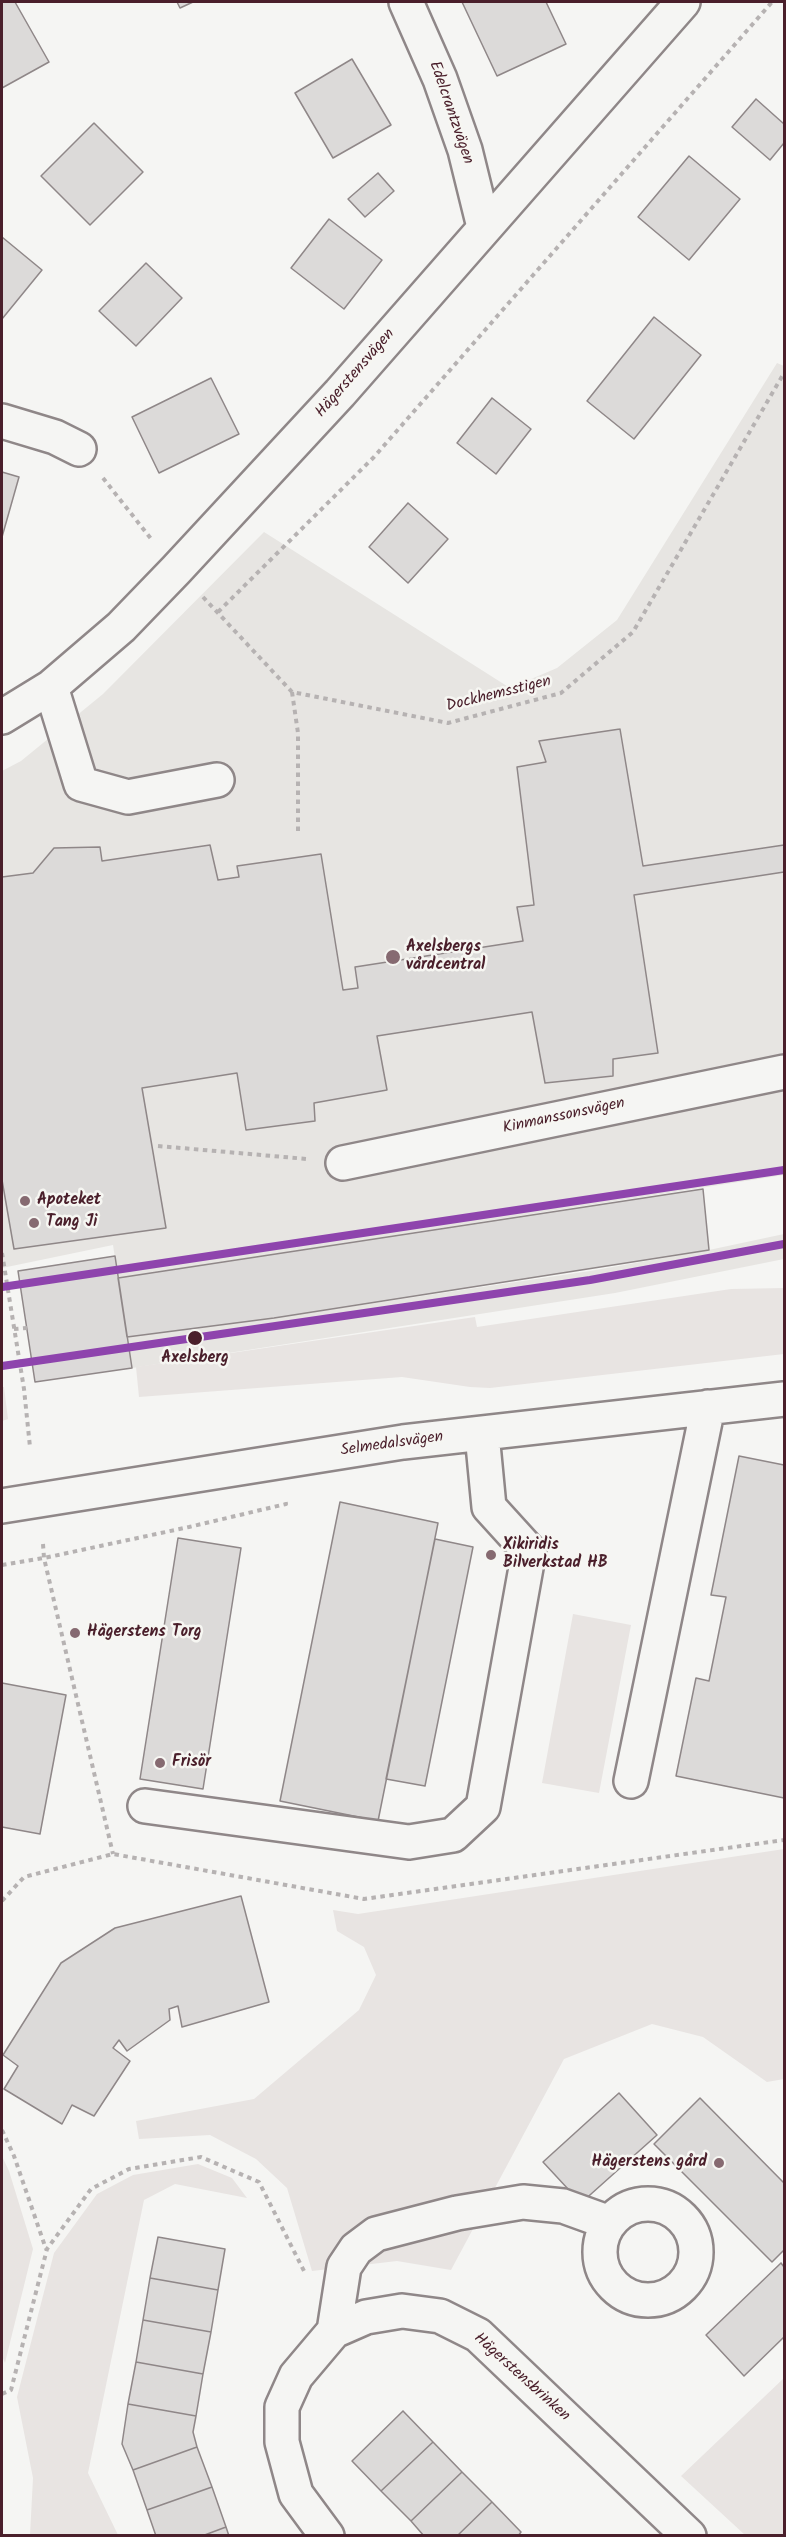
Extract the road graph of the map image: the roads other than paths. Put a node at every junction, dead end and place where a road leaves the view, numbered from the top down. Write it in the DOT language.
graph roads {
  1 [pos="406,2"];
  2 [pos="683,2"];
  3 [pos="484,227"];
  4 [pos="2,421"];
  5 [pos="80,449"];
  6 [pos="51,687"];
  7 [pos="2,717"];
  8 [pos="216,780"];
  9 [pos="784,1072"];
  10 [pos="343,1163"];
  11 [pos="784,1399"];
  12 [pos="708,1407"];
  13 [pos="482,1434"];
  14 [pos="2,1506"];
  15 [pos="631,1781"];
  16 [pos="145,1806"];
  17 [pos="610,2223"];
  18 [pos="334,2331"];
  19 [pos="327,2535"];
  20 [pos="689,2535"];
  1 -- 3 [label="street, Edelcrantzvägen"];
  2 -- 3 [label="street, Hägerstensvägen"];
  3 -- 6 [label="street, Hägerstensvägen"];
  4 -- 5 [label="street"];
  6 -- 7 [label="street, Hägerstensvägen"];
  6 -- 8 [label="street"];
  9 -- 10 [label="street, Kinmanssonsvägen"];
  11 -- 12 [label="street, Selmedalsvägen"];
  12 -- 13 [label="street, Selmedalsvägen"];
  12 -- 15 [label="street"];
  13 -- 14 [label="street, Selmedalsvägen"];
  13 -- 16 [label="street"];
  17 -- 18 [label="street"];
  18 -- 19 [label="street, Hägerstensbrinken"];
  18 -- 20 [label="street, Hägerstensbrinken"];
}
